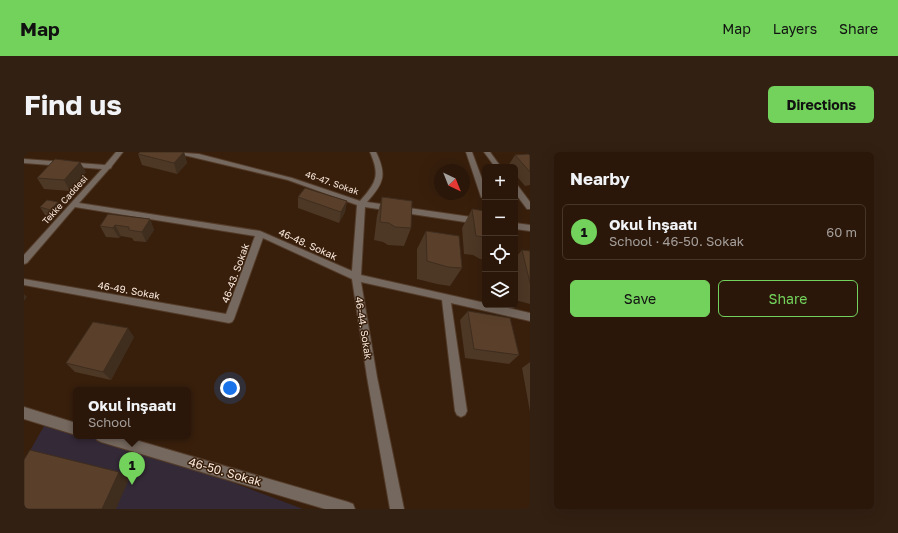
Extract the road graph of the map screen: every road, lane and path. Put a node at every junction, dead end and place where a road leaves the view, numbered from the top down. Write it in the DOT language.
graph roads {
  1 [pos="120,152"];
  2 [pos="174,152"];
  3 [pos="373,152"];
  4 [pos="469,152"];
  5 [pos="486,152"];
  6 [pos="24,161"];
  7 [pos="496,164"];
  8 [pos="109,167"];
  9 [pos="482,189"];
  10 [pos="518,192"];
  11 [pos="361,204"];
  12 [pos="75,205"];
  13 [pos="530,207"];
  14 [pos="482,222"];
  15 [pos="518,226"];
  16 [pos="530,228"];
  17 [pos="260,234"];
  18 [pos="24,261"];
  19 [pos="356,277"];
  20 [pos="24,282"];
  21 [pos="446,298"];
  22 [pos="530,317"];
  23 [pos="229,319"];
  24 [pos="461,411"];
  25 [pos="24,413"];
  26 [pos="73,428"];
  27 [pos="111,439"];
  28 [pos="348,509"];
  29 [pos="397,509"];
  1 -- 8 [label="street, Tekke Caddesi"];
  2 -- 11 [label="street, 46-47. Sokak"];
  3 -- 11 [label="street"];
  4 -- 9 [label="street"];
  5 -- 7 [label="street"];
  6 -- 8 [label="street"];
  8 -- 12 [label="street, Tekke Caddesi"];
  10 -- 13 [label="street"];
  11 -- 14 [label="street, 46-47. Sokak"];
  11 -- 19 [label="street, 46-44. Sokak"];
  12 -- 17 [label="street, 46-48. Sokak"];
  12 -- 18 [label="street, Tekke Caddesi"];
  15 -- 16 [label="street"];
  17 -- 19 [label="street, 46-48. Sokak"];
  17 -- 23 [label="street, 46-43. Sokak"];
  19 -- 21 [label="street, 46-48. Sokak"];
  19 -- 29 [label="street, 46-44. Sokak"];
  20 -- 23 [label="street, 46-49. Sokak"];
  21 -- 22 [label="street, 46-48. Sokak"];
  21 -- 24 [label="street"];
  25 -- 26 [label="street"];
  27 -- 28 [label="street, 46-50. Sokak"];
}
